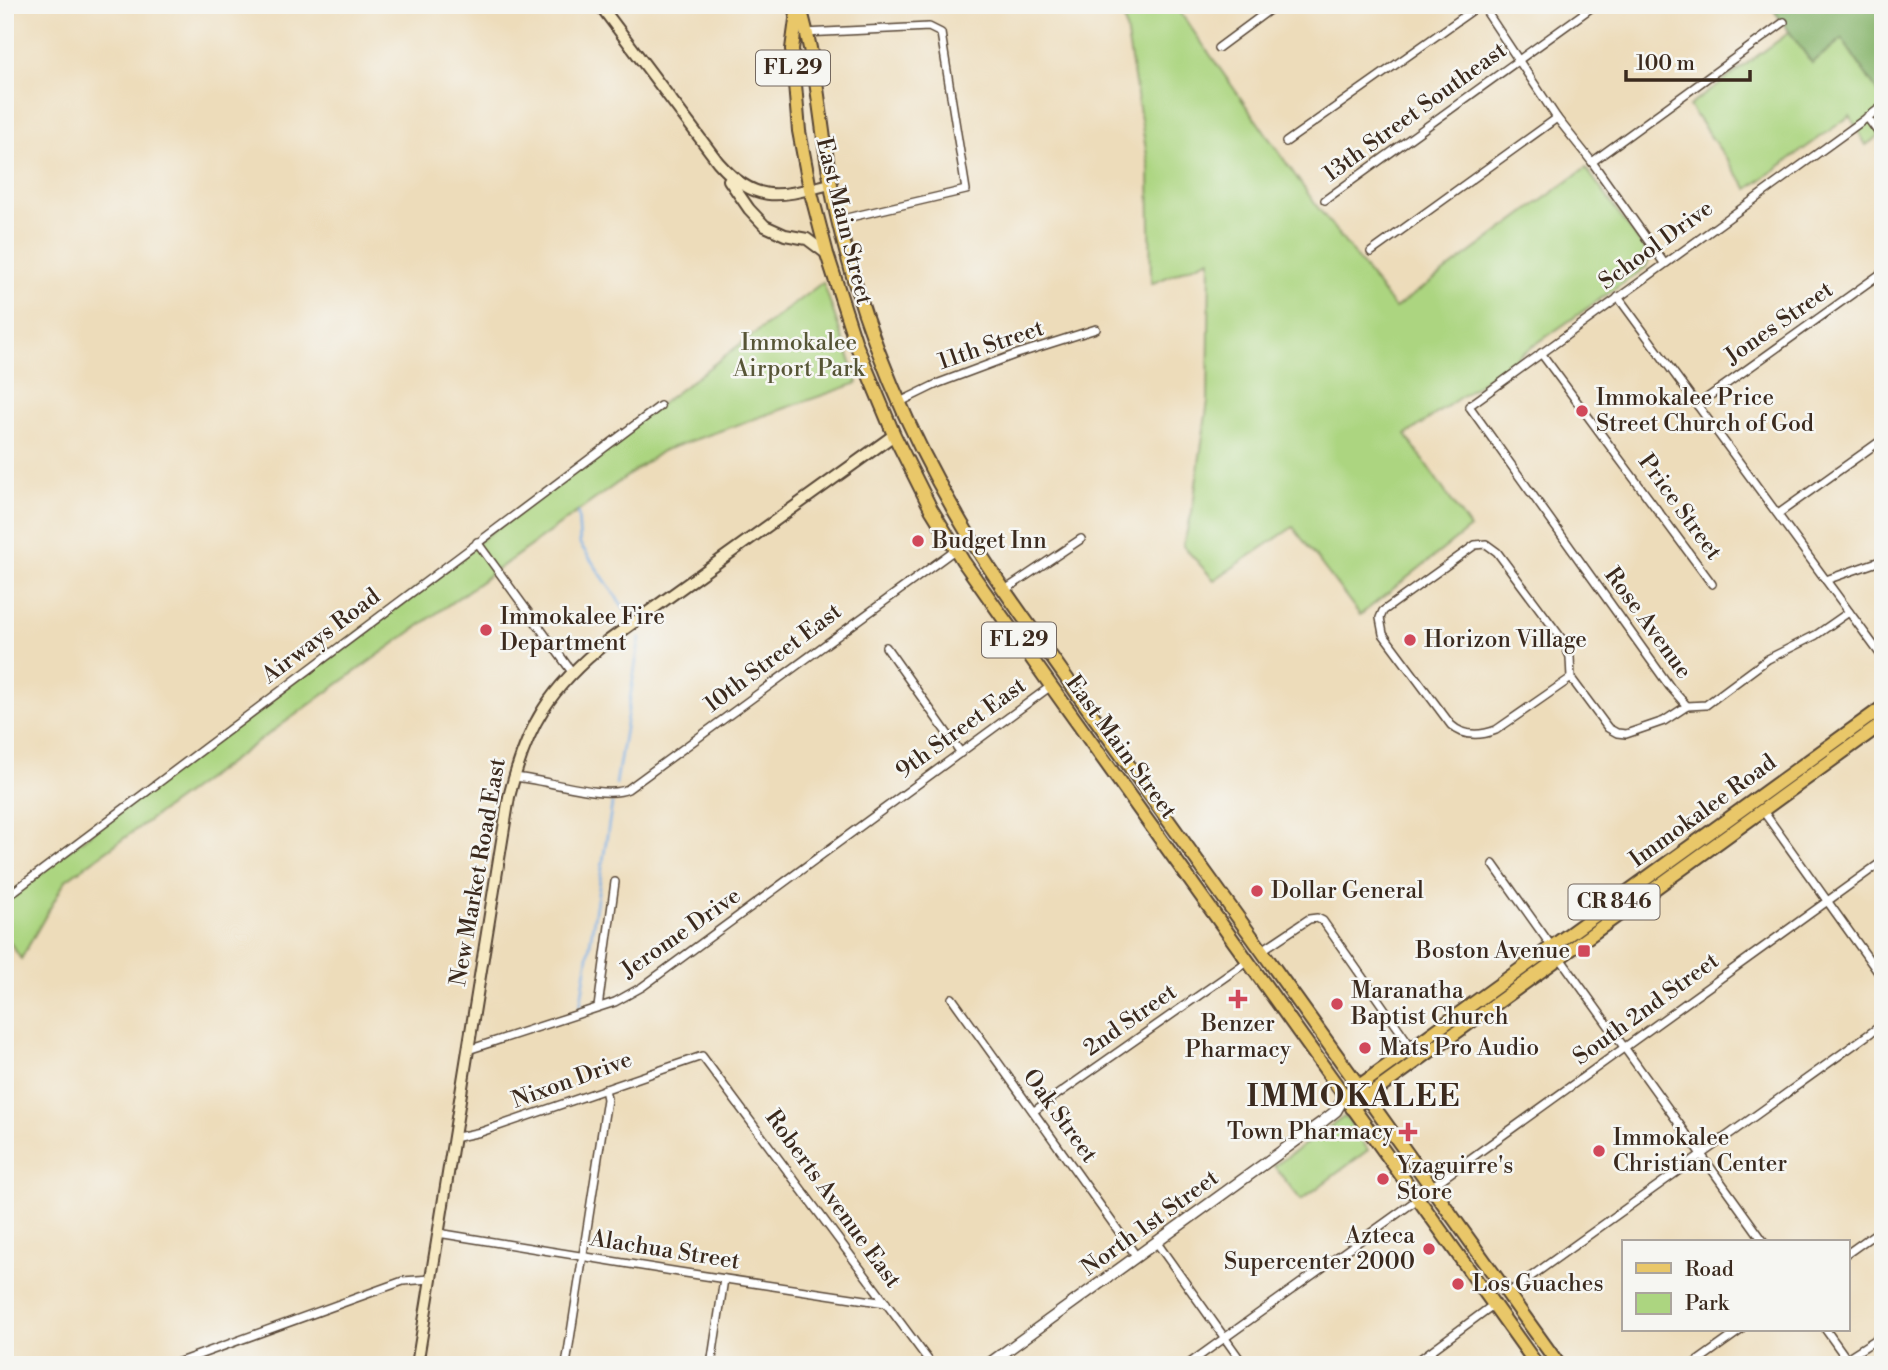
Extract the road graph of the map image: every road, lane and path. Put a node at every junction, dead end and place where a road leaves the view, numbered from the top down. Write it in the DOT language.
graph roads {
  1 [pos="600,5"];
  2 [pos="799,5"];
  3 [pos="1276,5"];
  4 [pos="1481,5"];
  5 [pos="1595,5"];
  6 [pos="1784,22"];
  7 [pos="808,32"];
  8 [pos="793,33"];
  9 [pos="1218,48"];
  10 [pos="1520,61"];
  11 [pos="1883,106"];
  12 [pos="1557,117"];
  13 [pos="1867,117"];
  14 [pos="1883,139"];
  15 [pos="1286,142"];
  16 [pos="718,162"];
  17 [pos="1592,162"];
  18 [pos="830,184"];
  19 [pos="810,189"];
  20 [pos="1325,200"];
  21 [pos="838,220"];
  22 [pos="1371,253"];
  23 [pos="827,254"];
  24 [pos="1664,263"];
  25 [pos="1883,272"];
  26 [pos="1618,297"];
  27 [pos="1096,329"];
  28 [pos="1541,352"];
  29 [pos="900,402"];
  30 [pos="1697,405"];
  31 [pos="660,406"];
  32 [pos="1469,406"];
  33 [pos="911,427"];
  34 [pos="894,435"];
  35 [pos="1883,439"];
  36 [pos="1778,514"];
  37 [pos="1082,539"];
  38 [pos="477,542"];
  39 [pos="956,549"];
  40 [pos="1883,560"];
  41 [pos="1826,580"];
  42 [pos="1712,584"];
  43 [pos="1005,590"];
  44 [pos="1849,612"];
  45 [pos="886,647"];
  46 [pos="1883,658"];
  47 [pos="572,671"];
  48 [pos="1066,677"];
  49 [pos="1572,678"];
  50 [pos="1051,686"];
  51 [pos="1687,706"];
  52 [pos="1883,707"];
  53 [pos="1883,723"];
  54 [pos="961,753"];
  55 [pos="514,777"];
  56 [pos="1755,800"];
  57 [pos="894,802"];
  58 [pos="1763,811"];
  59 [pos="1883,861"];
  60 [pos="1493,864"];
  61 [pos="615,882"];
  62 [pos="5,898"];
  63 [pos="1828,901"];
  64 [pos="1261,951"];
  65 [pos="1556,952"];
  66 [pos="1248,961"];
  67 [pos="1883,979"];
  68 [pos="952,998"];
  69 [pos="598,1007"];
  70 [pos="1458,1023"];
  71 [pos="1883,1024"];
  72 [pos="1412,1048"];
  73 [pos="1625,1048"];
  74 [pos="468,1050"];
  75 [pos="702,1056"];
  76 [pos="1359,1086"];
  77 [pos="605,1089"];
  78 [pos="1367,1097"];
  79 [pos="1348,1102"];
  80 [pos="1034,1111"];
  81 [pos="453,1138"];
  82 [pos="1701,1154"];
  83 [pos="1431,1186"];
  84 [pos="1418,1199"];
  85 [pos="1883,1228"];
  86 [pos="438,1233"];
  87 [pos="1763,1240"];
  88 [pos="1157,1243"];
  89 [pos="1850,1252"];
  90 [pos="583,1257"];
  91 [pos="1136,1257"];
  92 [pos="430,1279"];
  93 [pos="724,1279"];
  94 [pos="1508,1293"];
  95 [pos="886,1303"];
  96 [pos="1493,1304"];
  97 [pos="1738,1332"];
  98 [pos="1827,1332"];
  99 [pos="1883,1335"];
  100 [pos="1225,1337"];
  101 [pos="1849,1362"];
  102 [pos="171,1365"];
  103 [pos="417,1365"];
  104 [pos="566,1365"];
  105 [pos="711,1365"];
  106 [pos="932,1365"];
  107 [pos="987,1365"];
  108 [pos="1187,1365"];
  109 [pos="1244,1365"];
  110 [pos="1412,1365"];
  111 [pos="1536,1365"];
  112 [pos="1559,1365"];
  113 [pos="1692,1365"];
  1 -- 16 [label="main road"];
  2 -- 7 [label="main road, East Main Street / FL 29"];
  2 -- 8 [label="main road, East Main Street / FL 29"];
  3 -- 9 [label="street"];
  4 -- 10 [label="street"];
  4 -- 15 [label="street"];
  5 -- 10 [label="street, 13th Street Southeast"];
  6 -- 17 [label="street"];
  7 -- 8 [label="street"];
  7 -- 18 [label="main road, East Main Street / FL 29"];
  7 -- 21 [label="street"];
  8 -- 19 [label="main road, East Main Street / FL 29"];
  10 -- 12 [label="street"];
  10 -- 20 [label="street, 13th Street Southeast"];
  11 -- 13 [label="street, School Drive"];
  12 -- 17 [label="street"];
  12 -- 22 [label="street"];
  13 -- 14 [label="street"];
  13 -- 24 [label="street, School Drive"];
  16 -- 19 [label="main road"];
  16 -- 23 [label="main road"];
  17 -- 24 [label="street"];
  18 -- 19 [label="main road"];
  18 -- 21 [label="main road, East Main Street / FL 29"];
  19 -- 23 [label="main road, East Main Street / FL 29"];
  21 -- 29 [label="main road, East Main Street / FL 29"];
  23 -- 34 [label="main road, East Main Street / FL 29"];
  24 -- 26 [label="street, School Drive"];
  25 -- 30 [label="street, Jones Street"];
  26 -- 28 [label="street, School Drive"];
  26 -- 30 [label="street"];
  27 -- 29 [label="street, 11th Street"];
  28 -- 32 [label="street, School Drive"];
  28 -- 42 [label="street, Price Street"];
  29 -- 33 [label="main road, East Main Street / FL 29"];
  30 -- 36 [label="street"];
  31 -- 38 [label="street, Airways Road"];
  32 -- 51 [label="street, Rose Avenue"];
  33 -- 34 [label="main road"];
  33 -- 43 [label="main road, East Main Street / FL 29"];
  34 -- 39 [label="main road, East Main Street / FL 29"];
  34 -- 47 [label="main road, New Market Road East"];
  35 -- 36 [label="street"];
  36 -- 41 [label="street"];
  37 -- 43 [label="street"];
  38 -- 47 [label="street"];
  38 -- 62 [label="street, Airways Road"];
  39 -- 50 [label="main road, East Main Street / FL 29"];
  39 -- 55 [label="street, 10th Street East"];
  40 -- 41 [label="street"];
  41 -- 44 [label="street"];
  43 -- 48 [label="main road, East Main Street / FL 29"];
  44 -- 46 [label="street"];
  44 -- 51 [label="street, Rose Avenue"];
  45 -- 54 [label="street"];
  47 -- 55 [label="main road, New Market Road East"];
  48 -- 50 [label="main road"];
  48 -- 64 [label="main road, East Main Street / FL 29"];
  49 -- 49 [label="street"];
  49 -- 51 [label="street"];
  50 -- 54 [label="street, 9th Street East"];
  50 -- 66 [label="main road, East Main Street / FL 29"];
  52 -- 56 [label="main road, Immokalee Road / CR 846"];
  53 -- 58 [label="main road, Immokalee Road / CR 846"];
  54 -- 57 [label="street, 9th Street East"];
  55 -- 74 [label="main road, New Market Road East"];
  56 -- 58 [label="main road"];
  56 -- 65 [label="main road, Immokalee Road / CR 846"];
  57 -- 69 [label="street, Jerome Drive"];
  58 -- 63 [label="street"];
  58 -- 65 [label="main road, Immokalee Road / CR 846"];
  59 -- 63 [label="street, South 2nd Street"];
  60 -- 65 [label="street"];
  61 -- 69 [label="street"];
  63 -- 67 [label="street"];
  63 -- 73 [label="street, South 2nd Street"];
  64 -- 66 [label="main road"];
  64 -- 72 [label="street"];
  64 -- 76 [label="main road, East Main Street / FL 29"];
  65 -- 70 [label="main road, Immokalee Road / CR 846"];
  65 -- 73 [label="street"];
  66 -- 79 [label="main road, East Main Street / FL 29"];
  66 -- 80 [label="street, 2nd Street"];
  68 -- 80 [label="street, Oak Street"];
  69 -- 74 [label="street, Jerome Drive"];
  70 -- 72 [label="main road, Immokalee Road / CR 846"];
  70 -- 78 [label="main road, Immokalee Road / CR 846"];
  71 -- 82 [label="street"];
  72 -- 76 [label="main road, Immokalee Road / CR 846"];
  73 -- 82 [label="street"];
  73 -- 83 [label="street, South 2nd Street"];
  74 -- 81 [label="main road, New Market Road East"];
  75 -- 77 [label="street, Nixon Drive"];
  75 -- 95 [label="street, Roberts Avenue East"];
  76 -- 78 [label="main road, FL 29"];
  76 -- 79 [label="main road, Immokalee Road / CR 846"];
  77 -- 81 [label="street, Nixon Drive"];
  77 -- 90 [label="street"];
  78 -- 79 [label="main road, Immokalee Road / CR 846"];
  78 -- 83 [label="main road, FL 29"];
  79 -- 84 [label="main road, FL 29"];
  79 -- 88 [label="street, North 1st Street"];
  80 -- 91 [label="street, Oak Street"];
  81 -- 86 [label="main road, New Market Road East"];
  82 -- 87 [label="street"];
  82 -- 94 [label="street"];
  83 -- 94 [label="main road, FL 29"];
  84 -- 96 [label="main road, FL 29"];
  84 -- 100 [label="street"];
  85 -- 89 [label="street"];
  86 -- 90 [label="street, Alachua Street"];
  86 -- 92 [label="main road, New Market Road East"];
  88 -- 91 [label="street, North 1st Street"];
  88 -- 100 [label="street"];
  90 -- 93 [label="street, Alachua Street"];
  90 -- 104 [label="street"];
  91 -- 107 [label="street, North 1st Street"];
  92 -- 102 [label="street"];
  92 -- 103 [label="main road, New Market Road East"];
  93 -- 95 [label="street, Alachua Street"];
  93 -- 105 [label="street"];
  94 -- 96 [label="main road"];
  94 -- 112 [label="main road, FL 29"];
  95 -- 106 [label="street, Roberts Avenue East"];
  96 -- 110 [label="street"];
  96 -- 111 [label="main road, FL 29"];
  97 -- 113 [label="street"];
  98 -- 101 [label="street"];
  99 -- 101 [label="street"];
  100 -- 108 [label="street"];
  100 -- 109 [label="street"];
}
